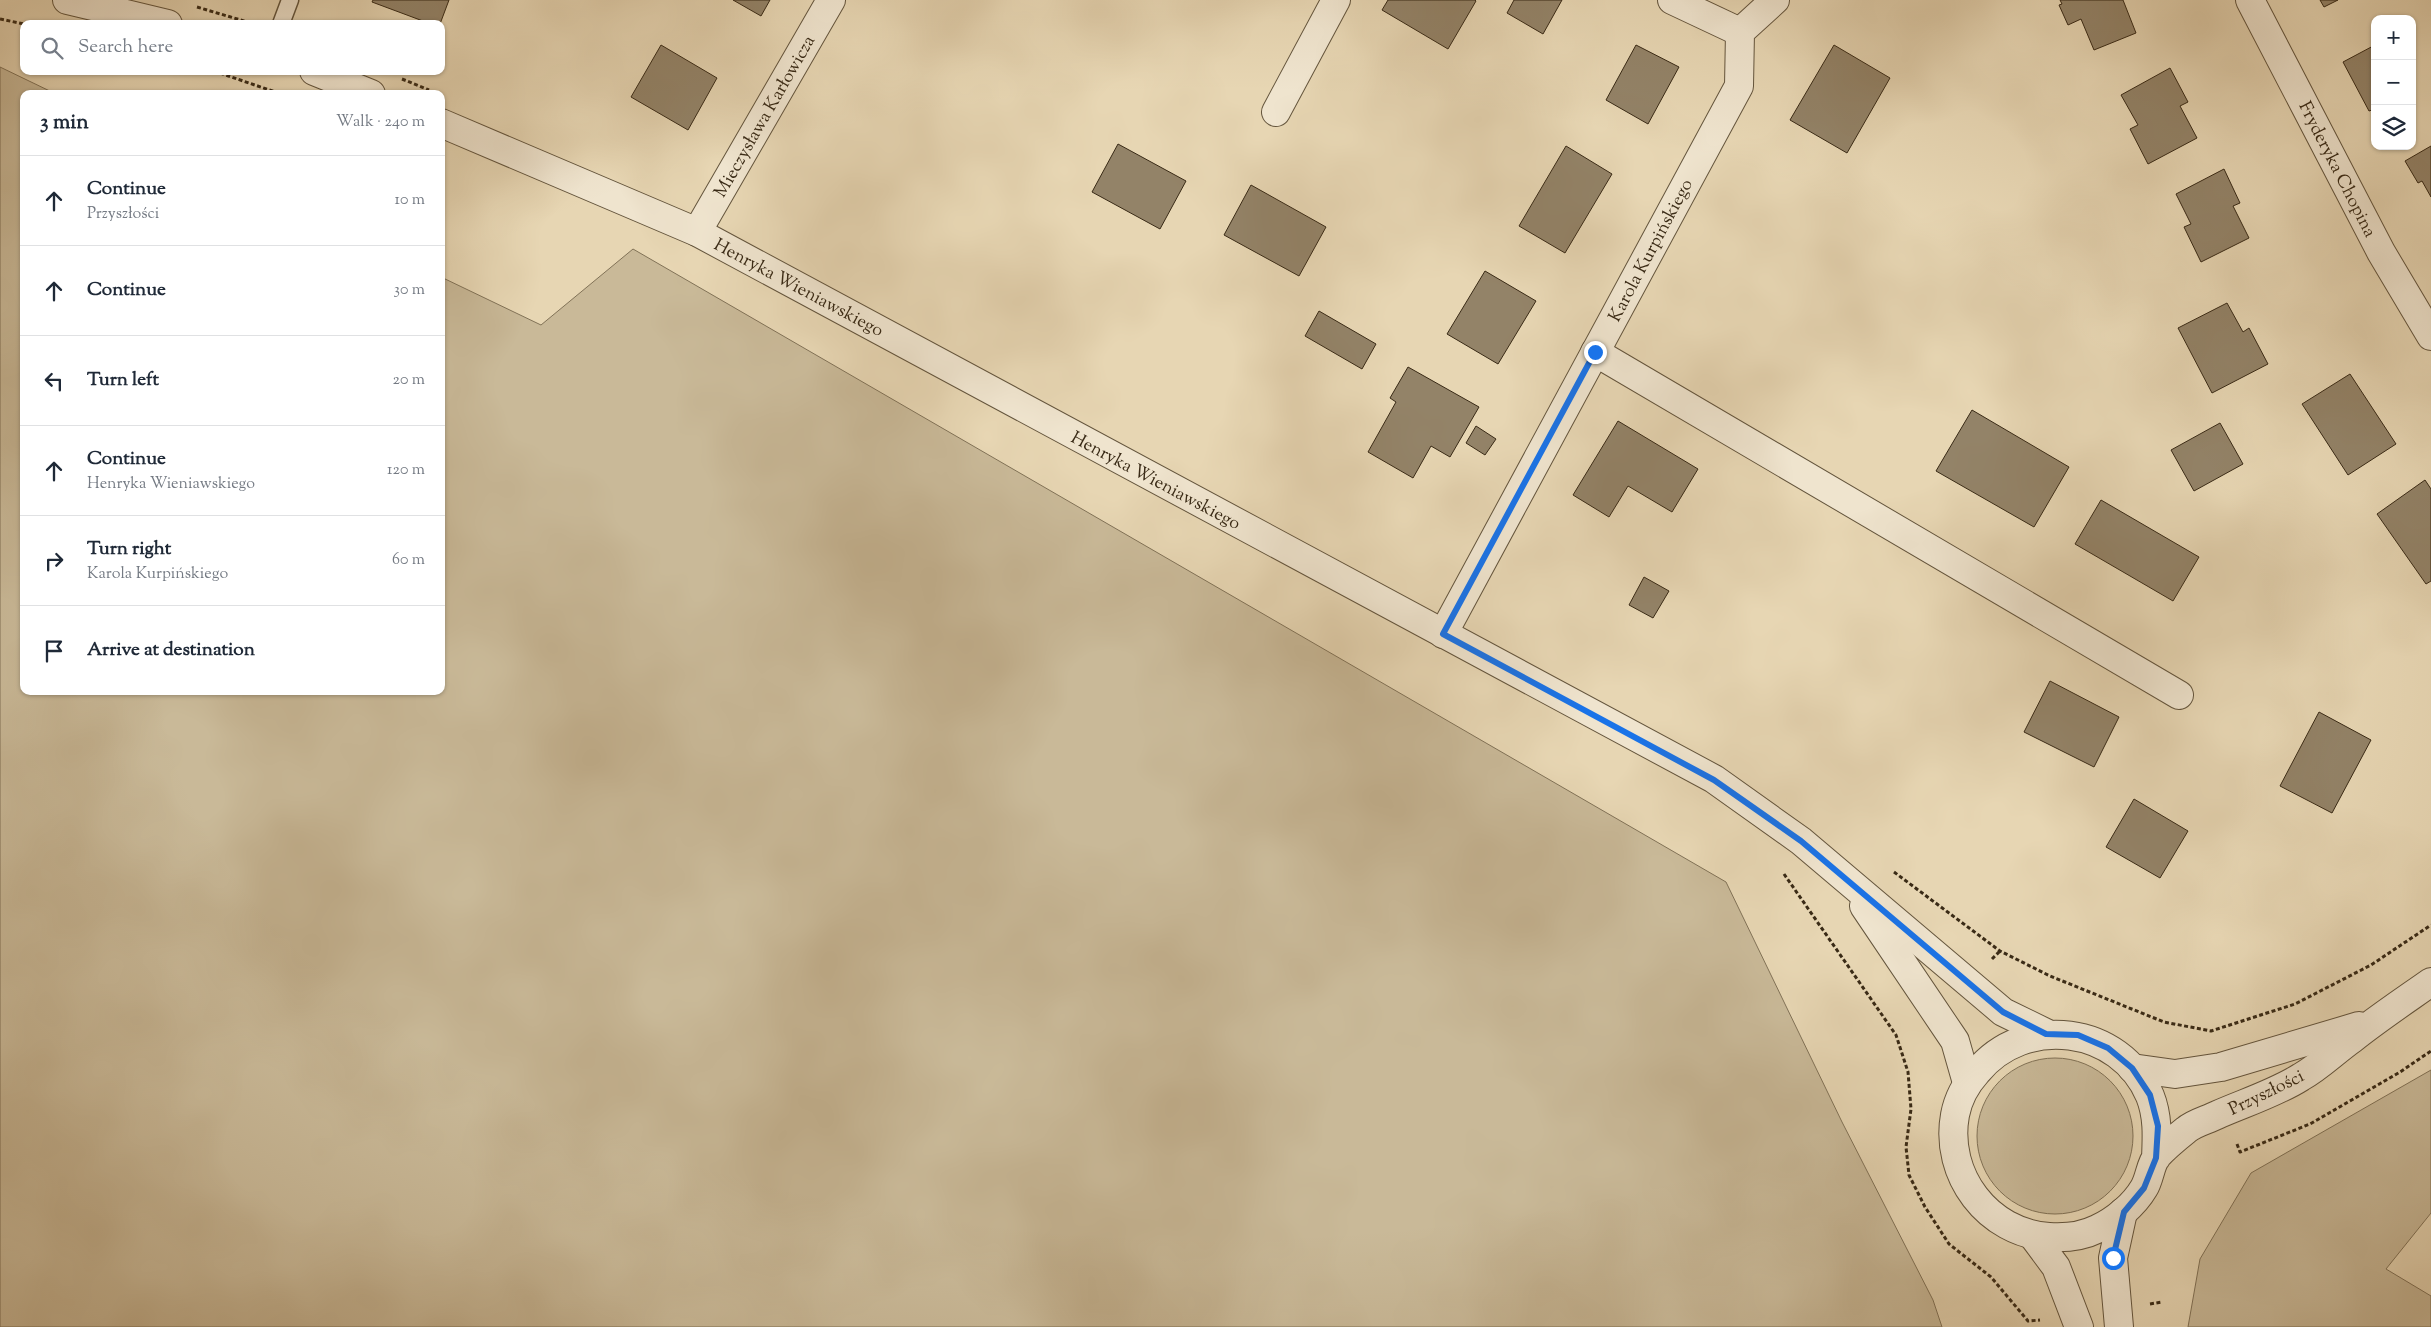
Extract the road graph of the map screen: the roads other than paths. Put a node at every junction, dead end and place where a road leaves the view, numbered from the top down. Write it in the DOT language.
graph roads {
  1 [pos="67,0"];
  2 [pos="290,0"];
  3 [pos="831,0"];
  4 [pos="1336,0"];
  5 [pos="1672,0"];
  6 [pos="1775,0"];
  7 [pos="2250,0"];
  8 [pos="151,20"];
  9 [pos="282,20"];
  10 [pos="1740,32"];
  11 [pos="324,75"];
  12 [pos="361,90"];
  13 [pos="1276,112"];
  14 [pos="445,125"];
  15 [pos="697,232"];
  16 [pos="2431,336"];
  17 [pos="1595,352"];
  18 [pos="1443,634"];
  19 [pos="2178,695"];
  20 [pos="1846,880"];
  21 [pos="2431,982"];
  22 [pos="2375,1021"];
  23 [pos="2046,1034"];
  24 [pos="2132,1068"];
  25 [pos="1967,1083"];
  26 [pos="2156,1158"];
  27 [pos="2124,1212"];
  28 [pos="2033,1236"];
  29 [pos="2119,1318"];
  30 [pos="2077,1321"];
  1 -- 8 [label="street"];
  2 -- 9 [label="lane"];
  3 -- 15 [label="street, Mieczysława Karłowicza"];
  4 -- 13 [label="street"];
  5 -- 10 [label="street"];
  6 -- 10 [label="street"];
  7 -- 16 [label="street, Fryderyka Chopina"];
  10 -- 17 [label="street, Karola Kurpińskiego"];
  11 -- 12 [label="street"];
  14 -- 15 [label="street, Henryka Wieniawskiego"];
  15 -- 18 [label="street, Henryka Wieniawskiego"];
  17 -- 18 [label="street, Karola Kurpińskiego"];
  17 -- 19 [label="street"];
  18 -- 20 [label="street, Henryka Wieniawskiego"];
  20 -- 23 [label="street, Henryka Wieniawskiego"];
  20 -- 25 [label="street, Henryka Wieniawskiego"];
  21 -- 22 [label="street, Przyszłości"];
  22 -- 24 [label="street, Przyszłości"];
  22 -- 26 [label="street, Przyszłości"];
  23 -- 24 [label="street"];
  23 -- 25 [label="street"];
  24 -- 26 [label="street"];
  25 -- 28 [label="street"];
  26 -- 27 [label="street"];
  27 -- 28 [label="street"];
  27 -- 29 [label="street"];
  28 -- 30 [label="street"];
}
